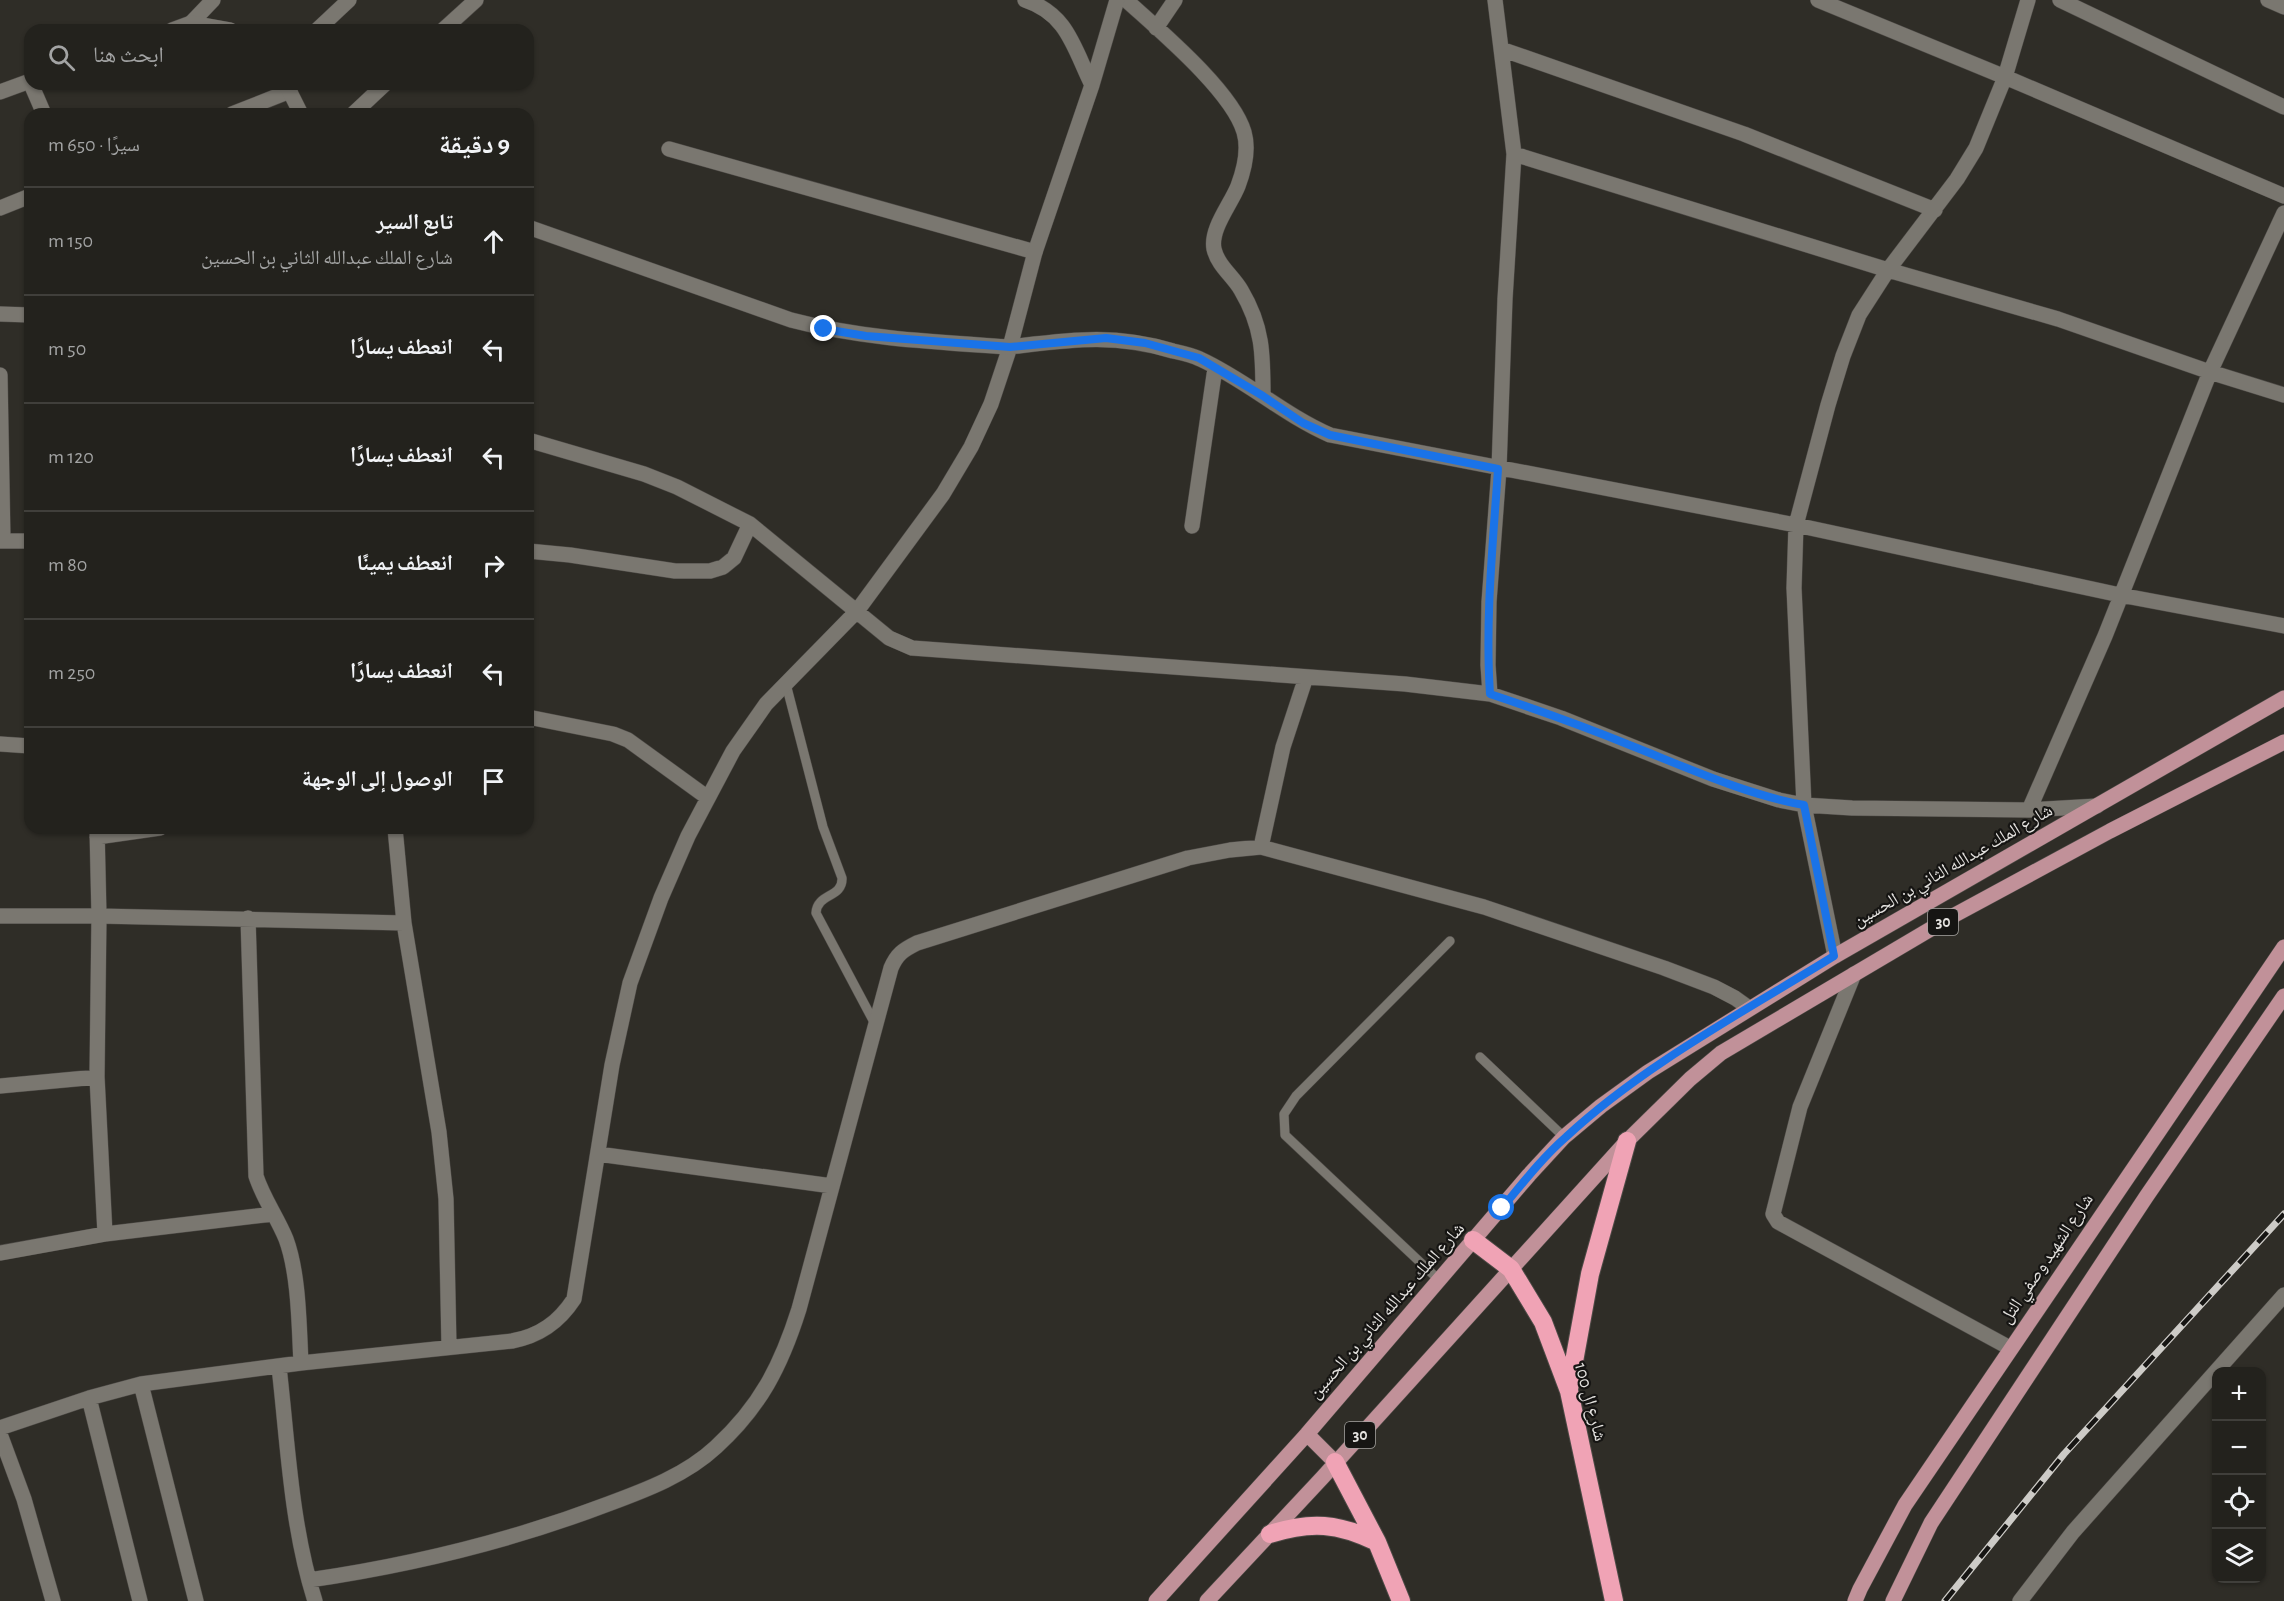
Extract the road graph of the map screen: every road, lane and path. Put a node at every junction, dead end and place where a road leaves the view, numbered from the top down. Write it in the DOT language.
graph roads {
  1 [pos="213,0"];
  2 [pos="349,0"];
  3 [pos="476,0"];
  4 [pos="1025,0"];
  5 [pos="1117,0"];
  6 [pos="1126,0"];
  7 [pos="1175,0"];
  8 [pos="1495,0"];
  9 [pos="1818,0"];
  10 [pos="2028,0"];
  11 [pos="2060,0"];
  12 [pos="2268,0"];
  13 [pos="2284,7"];
  14 [pos="191,23"];
  15 [pos="197,24"];
  16 [pos="323,24"];
  17 [pos="450,24"];
  18 [pos="1156,28"];
  19 [pos="1501,49"];
  20 [pos="2005,77"];
  21 [pos="24,83"];
  22 [pos="1092,85"];
  23 [pos="1,88"];
  24 [pos="34,90"];
  25 [pos="282,90"];
  26 [pos="289,90"];
  27 [pos="379,90"];
  28 [pos="2284,107"];
  29 [pos="41,108"];
  30 [pos="244,108"];
  31 [pos="298,108"];
  32 [pos="359,108"];
  33 [pos="669,149"];
  34 [pos="1514,154"];
  35 [pos="2284,196"];
  36 [pos="24,198"];
  37 [pos="0,208"];
  38 [pos="1935,210"];
  39 [pos="2284,213"];
  40 [pos="534,229"];
  41 [pos="1035,252"];
  42 [pos="1888,270"];
  43 [pos="0,314"];
  44 [pos="24,315"];
  45 [pos="1010,347"];
  46 [pos="1215,368"];
  47 [pos="2210,372"];
  48 [pos="0,375"];
  49 [pos="2284,395"];
  50 [pos="1263,396"];
  51 [pos="534,442"];
  52 [pos="1498,469"];
  53 [pos="750,524"];
  54 [pos="1796,525"];
  55 [pos="1192,526"];
  56 [pos="2,541"];
  57 [pos="24,541"];
  58 [pos="534,552"];
  59 [pos="2121,595"];
  60 [pos="857,610"];
  61 [pos="2282,627"];
  62 [pos="1306,677"];
  63 [pos="786,684"];
  64 [pos="1490,694"];
  65 [pos="2284,698"];
  66 [pos="534,718"];
  67 [pos="2284,742"];
  68 [pos="0,744"];
  69 [pos="24,746"];
  70 [pos="2268,750"];
  71 [pos="2284,755"];
  72 [pos="708,798"];
  73 [pos="1804,805"];
  74 [pos="2099,806"];
  75 [pos="2030,810"];
  76 [pos="97,834"];
  77 [pos="396,834"];
  78 [pos="1261,847"];
  79 [pos="0,916"];
  80 [pos="99,916"];
  81 [pos="248,918"];
  82 [pos="404,922"];
  83 [pos="1450,941"];
  84 [pos="2284,947"];
  85 [pos="1834,956"];
  86 [pos="1854,974"];
  87 [pos="2284,996"];
  88 [pos="1749,1008"];
  89 [pos="876,1026"];
  90 [pos="1480,1057"];
  91 [pos="97,1077"];
  92 [pos="0,1086"];
  93 [pos="1564,1137"];
  94 [pos="1627,1141"];
  95 [pos="598,1154"];
  96 [pos="832,1186"];
  97 [pos="273,1214"];
  98 [pos="105,1234"];
  99 [pos="1473,1240"];
  100 [pos="0,1253"];
  101 [pos="1511,1269"];
  102 [pos="1438,1279"];
  103 [pos="2284,1294"];
  104 [pos="450,1347"];
  105 [pos="2010,1348"];
  106 [pos="301,1364"];
  107 [pos="279,1367"];
  108 [pos="141,1384"];
  109 [pos="1569,1391"];
  110 [pos="89,1398"];
  111 [pos="0,1428"];
  112 [pos="0,1434"];
  113 [pos="1307,1434"];
  114 [pos="1335,1462"];
  115 [pos="1270,1534"];
  116 [pos="1377,1542"];
  117 [pos="309,1580"];
  118 [pos="53,1601"];
  119 [pos="140,1601"];
  120 [pos="196,1601"];
  121 [pos="315,1601"];
  122 [pos="1156,1601"];
  123 [pos="1207,1601"];
  124 [pos="1401,1601"];
  125 [pos="1614,1601"];
  126 [pos="1855,1601"];
  127 [pos="1893,1601"];
  128 [pos="2020,1601"];
  1 -- 14 [label="street"];
  2 -- 16 [label="street"];
  3 -- 17 [label="street"];
  4 -- 22 [label="street"];
  5 -- 22 [label="street"];
  6 -- 18 [label="street"];
  7 -- 18 [label="street"];
  8 -- 19 [label="street"];
  9 -- 20 [label="street"];
  10 -- 20 [label="street"];
  11 -- 28 [label="street"];
  12 -- 13 [label="street"];
  14 -- 15 [label="street"];
  18 -- 50 [label="street"];
  19 -- 34 [label="street"];
  19 -- 38 [label="street"];
  20 -- 35 [label="street"];
  20 -- 38 [label="street"];
  21 -- 23 [label="street"];
  22 -- 41 [label="street"];
  24 -- 29 [label="street"];
  25 -- 30 [label="street"];
  26 -- 31 [label="street"];
  27 -- 32 [label="street"];
  33 -- 41 [label="street"];
  34 -- 42 [label="street"];
  34 -- 52 [label="street"];
  36 -- 37 [label="street"];
  38 -- 42 [label="street"];
  39 -- 47 [label="street"];
  40 -- 45 [label="street"];
  41 -- 45 [label="street"];
  42 -- 47 [label="street"];
  42 -- 54 [label="street"];
  43 -- 44 [label="street"];
  45 -- 46 [label="street"];
  45 -- 60 [label="street"];
  46 -- 50 [label="street"];
  46 -- 55 [label="street"];
  47 -- 49 [label="street"];
  47 -- 59 [label="street"];
  48 -- 56 [label="street"];
  50 -- 52 [label="street"];
  51 -- 53 [label="street"];
  52 -- 54 [label="street"];
  52 -- 64 [label="street"];
  53 -- 58 [label="street"];
  53 -- 60 [label="street"];
  54 -- 59 [label="street"];
  54 -- 73 [label="street"];
  56 -- 57 [label="street"];
  59 -- 61 [label="street"];
  59 -- 75 [label="street"];
  60 -- 62 [label="street"];
  60 -- 63 [label="street"];
  62 -- 64 [label="street"];
  62 -- 78 [label="street"];
  63 -- 72 [label="street"];
  63 -- 89 [label="lane"];
  64 -- 73 [label="street"];
  65 -- 74 [label="main road, شارع الملك عبدالله الثاني بن الحسين / 30"];
  66 -- 72 [label="street"];
  67 -- 70 [label="main road, 30"];
  68 -- 69 [label="street"];
  70 -- 71 [label="main road"];
  70 -- 86 [label="main road, 30"];
  72 -- 95 [label="street"];
  73 -- 75 [label="street"];
  73 -- 85 [label="street"];
  74 -- 75 [label="street"];
  74 -- 85 [label="main road, شارع الملك عبدالله الثاني بن الحسين / 30"];
  76 -- 80 [label="street"];
  77 -- 82 [label="street"];
  78 -- 88 [label="street"];
  78 -- 89 [label="street"];
  79 -- 80 [label="street"];
  80 -- 81 [label="street"];
  80 -- 91 [label="street"];
  81 -- 82 [label="street"];
  81 -- 97 [label="street"];
  82 -- 104 [label="street"];
  83 -- 102 [label="lane"];
  84 -- 105 [label="main road, شارع الشهيد وصفي التل"];
  85 -- 88 [label="main road, شارع الملك عبدالله الثاني بن الحسين / 30"];
  86 -- 94 [label="main road, 30"];
  86 -- 105 [label="street"];
  87 -- 127 [label="main road"];
  88 -- 93 [label="main road, شارع الملك عبدالله الثاني بن الحسين / 30"];
  89 -- 96 [label="street"];
  90 -- 93 [label="lane"];
  91 -- 92 [label="street"];
  91 -- 98 [label="street"];
  93 -- 99 [label="main road, شارع الملك عبدالله الثاني بن الحسين / 30"];
  94 -- 101 [label="main road, 30"];
  94 -- 109 [label="highway"];
  95 -- 96 [label="street"];
  95 -- 104 [label="street"];
  96 -- 117 [label="street"];
  97 -- 98 [label="street"];
  97 -- 106 [label="street"];
  98 -- 100 [label="street"];
  99 -- 101 [label="highway, شارع ال 100"];
  99 -- 102 [label="main road, شارع الملك عبدالله الثاني بن الحسين / 30"];
  101 -- 109 [label="highway, شارع ال 100"];
  101 -- 114 [label="main road, 30"];
  102 -- 113 [label="main road, شارع الملك عبدالله الثاني بن الحسين / 30"];
  103 -- 128 [label="street"];
  104 -- 106 [label="street"];
  105 -- 126 [label="main road, شارع الشهيد وصفي التل"];
  106 -- 107 [label="street"];
  107 -- 108 [label="street"];
  107 -- 117 [label="street"];
  108 -- 110 [label="street"];
  108 -- 120 [label="street"];
  109 -- 125 [label="highway, شارع ال 100"];
  110 -- 111 [label="street"];
  110 -- 119 [label="street"];
  112 -- 118 [label="street"];
  113 -- 114 [label="main road"];
  113 -- 122 [label="main road, شارع الملك عبدالله الثاني بن الحسين / 30"];
  114 -- 115 [label="main road, 30"];
  114 -- 116 [label="highway"];
  115 -- 116 [label="highway"];
  115 -- 123 [label="main road, 30"];
  116 -- 124 [label="highway"];
  117 -- 121 [label="street"];
}
